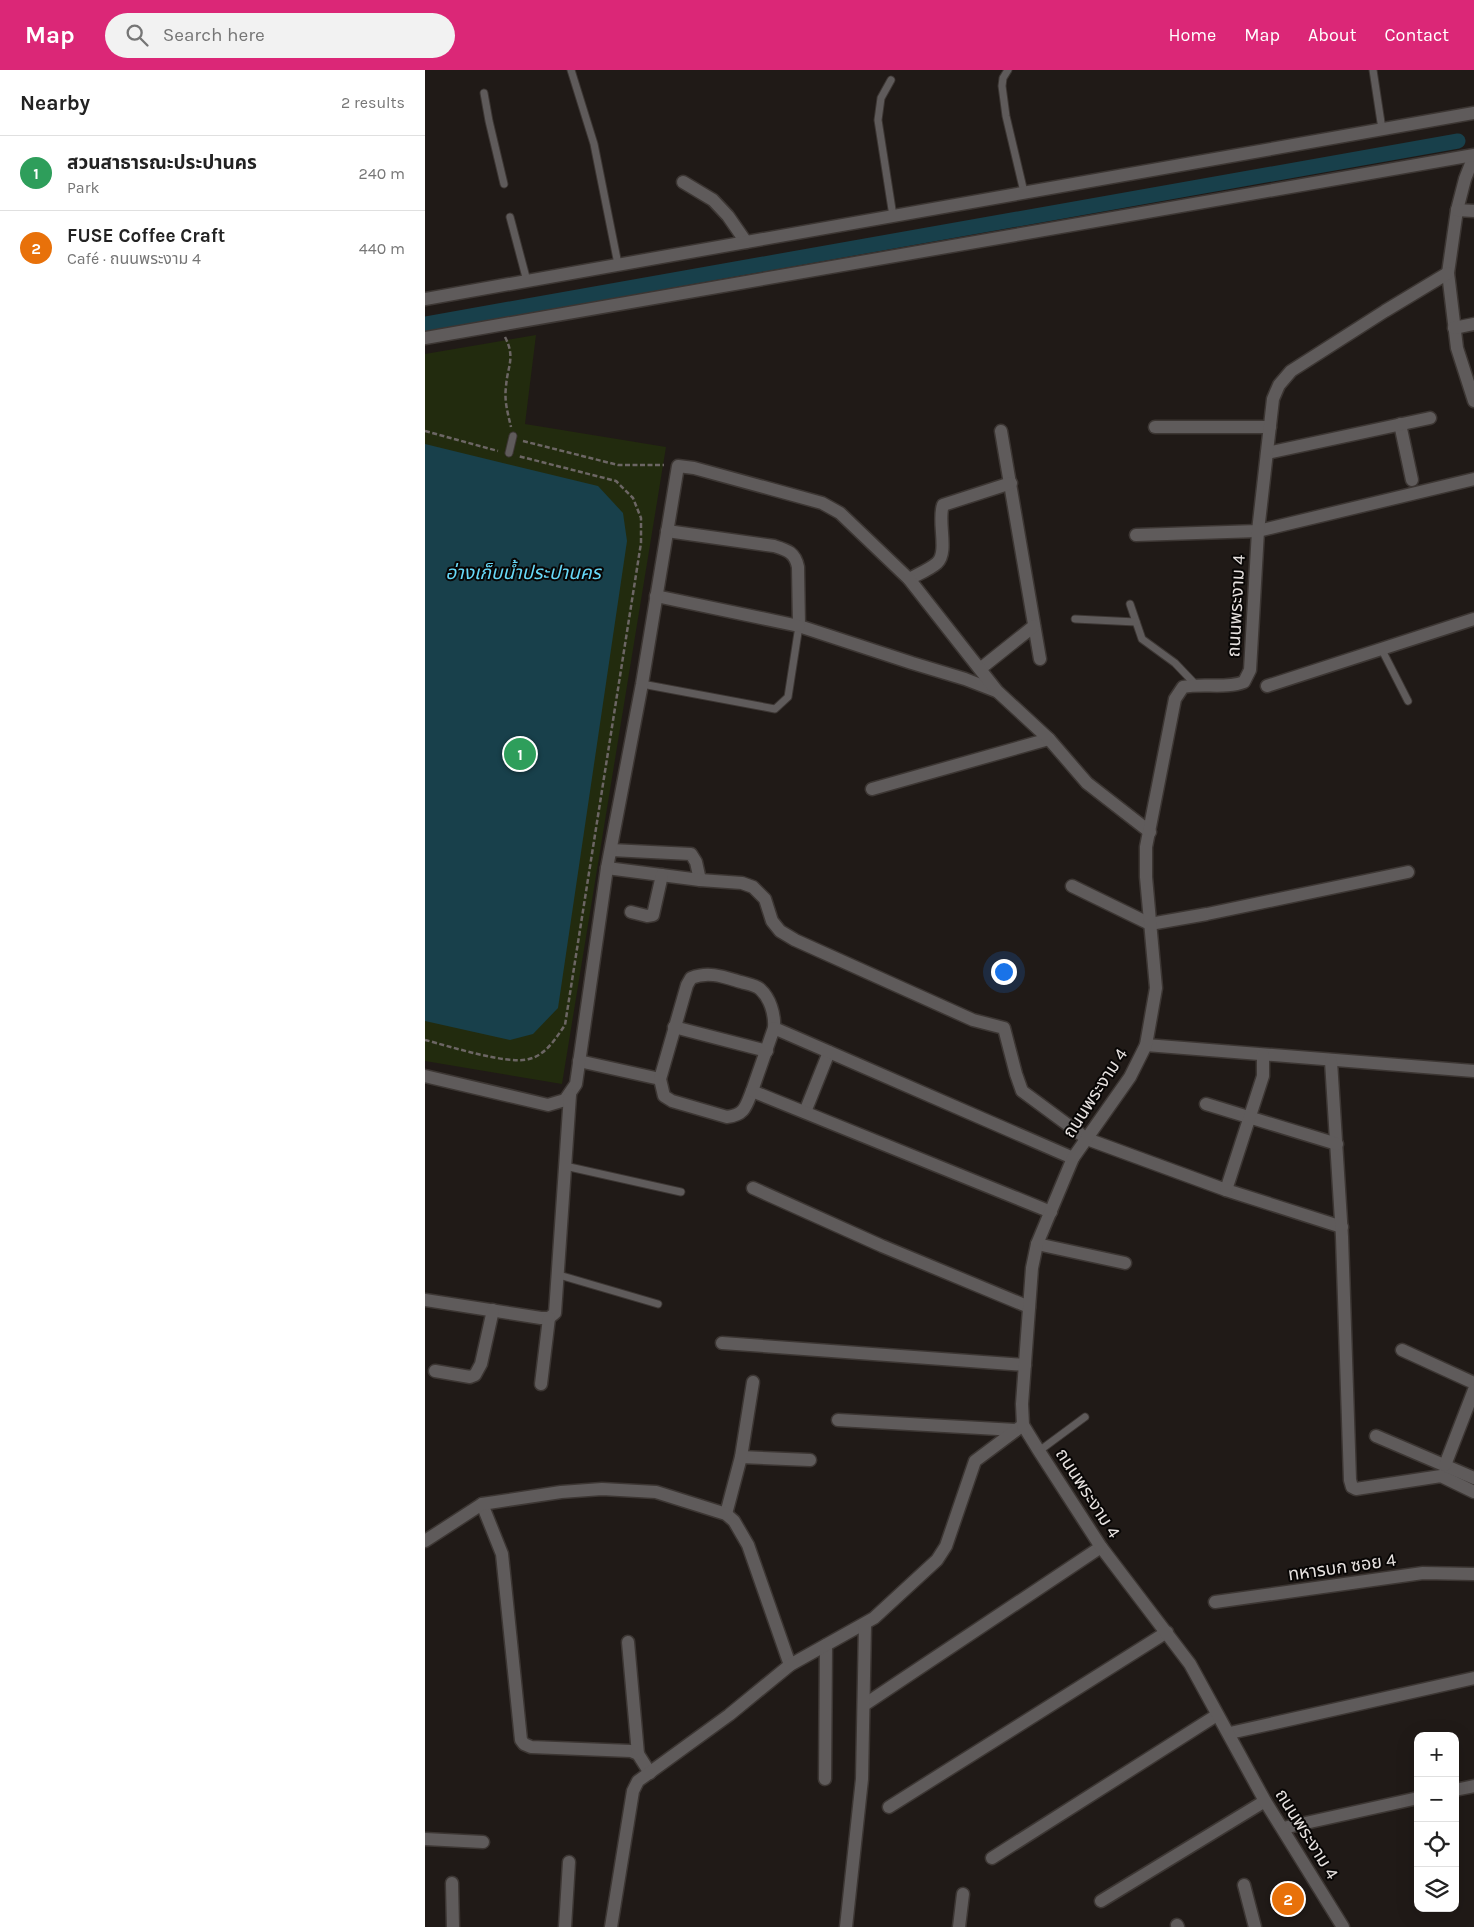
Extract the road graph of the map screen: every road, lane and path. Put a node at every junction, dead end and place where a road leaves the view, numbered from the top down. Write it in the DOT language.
graph roads {
  1 [pos="571,70"];
  2 [pos="1008,70"];
  3 [pos="1373,70"];
  4 [pos="891,80"];
  5 [pos="484,93"];
  6 [pos="1474,113"];
  7 [pos="1382,129"];
  8 [pos="1474,155"];
  9 [pos="683,182"];
  10 [pos="504,184"];
  11 [pos="1025,192"];
  12 [pos="1457,210"];
  13 [pos="1474,211"];
  14 [pos="893,216"];
  15 [pos="510,217"];
  16 [pos="746,242"];
  17 [pos="618,264"];
  18 [pos="1449,273"];
  19 [pos="527,281"];
  20 [pos="425,299"];
  21 [pos="1474,324"];
  22 [pos="499,325"];
  23 [pos="1454,328"];
  24 [pos="425,338"];
  25 [pos="1474,401"];
  26 [pos="1431,418"];
  27 [pos="1400,424"];
  28 [pos="1155,427"];
  29 [pos="1270,427"];
  30 [pos="425,431"];
  31 [pos="1001,431"];
  32 [pos="513,436"];
  33 [pos="1267,453"];
  34 [pos="509,454"];
  35 [pos="678,466"];
  36 [pos="1474,479"];
  37 [pos="1412,480"];
  38 [pos="1011,483"];
  39 [pos="667,531"];
  40 [pos="1258,531"];
  41 [pos="1136,535"];
  42 [pos="909,579"];
  43 [pos="656,596"];
  44 [pos="1130,604"];
  45 [pos="1075,619"];
  46 [pos="1474,619"];
  47 [pos="1136,622"];
  48 [pos="799,626"];
  49 [pos="1034,626"];
  50 [pos="1382,650"];
  51 [pos="1041,659"];
  52 [pos="980,669"];
  53 [pos="642,684"];
  54 [pos="1195,685"];
  55 [pos="1267,686"];
  56 [pos="997,692"];
  57 [pos="1408,700"];
  58 [pos="1049,739"];
  59 [pos="873,789"];
  60 [pos="1150,832"];
  61 [pos="611,850"];
  62 [pos="607,868"];
  63 [pos="1408,872"];
  64 [pos="662,875"];
  65 [pos="700,880"];
  66 [pos="1072,886"];
  67 [pos="631,912"];
  68 [pos="1150,924"];
  69 [pos="674,1027"];
  70 [pos="774,1028"];
  71 [pos="425,1040"];
  72 [pos="1146,1045"];
  73 [pos="767,1051"];
  74 [pos="829,1052"];
  75 [pos="1263,1055"];
  76 [pos="579,1061"];
  77 [pos="1331,1061"];
  78 [pos="1474,1071"];
  79 [pos="425,1076"];
  80 [pos="659,1079"];
  81 [pos="751,1091"];
  82 [pos="570,1095"];
  83 [pos="1206,1104"];
  84 [pos="805,1112"];
  85 [pos="1251,1117"];
  86 [pos="1087,1140"];
  87 [pos="1337,1144"];
  88 [pos="1073,1158"];
  89 [pos="565,1166"];
  90 [pos="753,1188"];
  91 [pos="1227,1190"];
  92 [pos="681,1192"];
  93 [pos="1051,1212"];
  94 [pos="1342,1227"];
  95 [pos="1037,1244"];
  96 [pos="1125,1263"];
  97 [pos="559,1275"];
  98 [pos="425,1300"];
  99 [pos="658,1304"];
  100 [pos="1029,1307"];
  101 [pos="493,1310"];
  102 [pos="549,1318"];
  103 [pos="722,1343"];
  104 [pos="1403,1350"];
  105 [pos="1025,1365"];
  106 [pos="435,1371"];
  107 [pos="753,1382"];
  108 [pos="1474,1383"];
  109 [pos="541,1384"];
  110 [pos="1474,1390"];
  111 [pos="1085,1417"];
  112 [pos="839,1420"];
  113 [pos="1019,1428"];
  114 [pos="1376,1436"];
  115 [pos="1039,1452"];
  116 [pos="741,1457"];
  117 [pos="810,1460"];
  118 [pos="1445,1465"];
  119 [pos="1474,1478"];
  120 [pos="1474,1492"];
  121 [pos="482,1504"];
  122 [pos="726,1514"];
  123 [pos="425,1541"];
  124 [pos="1101,1547"];
  125 [pos="1474,1574"];
  126 [pos="1215,1602"];
  127 [pos="865,1625"];
  128 [pos="1167,1632"];
  129 [pos="629,1642"];
  130 [pos="826,1645"];
  131 [pos="790,1666"];
  132 [pos="1474,1678"];
  133 [pos="864,1705"];
  134 [pos="1217,1715"];
  135 [pos="1230,1733"];
  136 [pos="638,1754"];
  137 [pos="651,1773"];
  138 [pos="825,1779"];
  139 [pos="1474,1786"];
  140 [pos="1459,1789"];
  141 [pos="1414,1799"];
  142 [pos="1265,1800"];
  143 [pos="889,1807"];
  144 [pos="1283,1828"];
  145 [pos="425,1839"];
  146 [pos="483,1842"];
  147 [pos="992,1858"];
  148 [pos="569,1862"];
  149 [pos="453,1883"];
  150 [pos="1244,1885"];
  151 [pos="963,1894"];
  152 [pos="1101,1901"];
  153 [pos="1338,1926"];
  154 [pos="453,1927"];
  155 [pos="565,1927"];
  156 [pos="611,1927"];
  157 [pos="846,1927"];
  158 [pos="959,1927"];
  159 [pos="1255,1927"];
  1 -- 17 [label="lane"];
  2 -- 11 [label="lane"];
  3 -- 7 [label="lane"];
  4 -- 14 [label="lane"];
  5 -- 10 [label="lane"];
  6 -- 7 [label="street"];
  7 -- 11 [label="street"];
  8 -- 12 [label="street"];
  8 -- 22 [label="street"];
  9 -- 16 [label="street"];
  11 -- 14 [label="street"];
  12 -- 13 [label="street"];
  12 -- 18 [label="street"];
  14 -- 16 [label="street"];
  15 -- 19 [label="lane"];
  16 -- 17 [label="street"];
  17 -- 19 [label="street"];
  18 -- 23 [label="street"];
  18 -- 29 [label="street, ถนนพระงาม 4"];
  19 -- 20 [label="street"];
  21 -- 23 [label="street"];
  22 -- 24 [label="street"];
  22 -- 32 [label="path"];
  23 -- 25 [label="street"];
  26 -- 27 [label="street"];
  27 -- 33 [label="street"];
  27 -- 37 [label="street"];
  28 -- 29 [label="street"];
  29 -- 33 [label="street, ถนนพระงาม 4"];
  30 -- 34 [label="path"];
  31 -- 38 [label="street"];
  32 -- 34 [label="lane"];
  32 -- 35 [label="path"];
  33 -- 40 [label="street, ถนนพระงาม 4"];
  34 -- 71 [label="path"];
  35 -- 39 [label="street"];
  35 -- 42 [label="street"];
  36 -- 40 [label="street"];
  38 -- 42 [label="street"];
  38 -- 49 [label="street"];
  39 -- 43 [label="street"];
  39 -- 48 [label="street"];
  40 -- 41 [label="street"];
  40 -- 54 [label="street, ถนนพระงาม 4"];
  42 -- 52 [label="street"];
  43 -- 48 [label="street"];
  43 -- 53 [label="street"];
  44 -- 47 [label="lane"];
  45 -- 47 [label="lane"];
  46 -- 50 [label="street"];
  47 -- 54 [label="lane"];
  48 -- 53 [label="lane"];
  48 -- 56 [label="street"];
  49 -- 51 [label="street"];
  49 -- 52 [label="street"];
  50 -- 55 [label="street"];
  50 -- 57 [label="lane"];
  52 -- 56 [label="street"];
  53 -- 61 [label="street"];
  54 -- 60 [label="street, ถนนพระงาม 4"];
  56 -- 58 [label="street"];
  58 -- 59 [label="street"];
  58 -- 60 [label="street"];
  60 -- 68 [label="street, ถนนพระงาม 4"];
  61 -- 62 [label="street"];
  61 -- 65 [label="street"];
  62 -- 64 [label="street"];
  62 -- 76 [label="street"];
  63 -- 68 [label="street"];
  64 -- 65 [label="street"];
  64 -- 67 [label="street"];
  65 -- 86 [label="street"];
  66 -- 68 [label="street"];
  68 -- 72 [label="street, ถนนพระงาม 4"];
  69 -- 70 [label="street"];
  69 -- 73 [label="street"];
  69 -- 80 [label="street"];
  70 -- 73 [label="street"];
  70 -- 74 [label="street"];
  72 -- 75 [label="street"];
  72 -- 86 [label="street, ถนนพระงาม 4"];
  73 -- 81 [label="street"];
  74 -- 84 [label="street"];
  74 -- 88 [label="street"];
  75 -- 77 [label="street"];
  75 -- 85 [label="street"];
  76 -- 80 [label="street"];
  76 -- 82 [label="street"];
  77 -- 78 [label="street"];
  77 -- 87 [label="street"];
  79 -- 82 [label="street"];
  80 -- 81 [label="street"];
  81 -- 84 [label="street"];
  82 -- 89 [label="street"];
  83 -- 85 [label="street"];
  84 -- 93 [label="street"];
  85 -- 87 [label="street"];
  85 -- 91 [label="street"];
  86 -- 88 [label="street, ถนนพระงาม 4"];
  86 -- 91 [label="street"];
  87 -- 94 [label="street"];
  88 -- 93 [label="street, ถนนพระงาม 4"];
  89 -- 92 [label="lane"];
  89 -- 97 [label="street"];
  90 -- 100 [label="street"];
  91 -- 94 [label="street"];
  93 -- 95 [label="street, ถนนพระงาม 4"];
  94 -- 120 [label="street"];
  95 -- 96 [label="street"];
  95 -- 100 [label="street, ถนนพระงาม 4"];
  97 -- 99 [label="lane"];
  97 -- 102 [label="street"];
  98 -- 101 [label="street"];
  100 -- 105 [label="street, ถนนพระงาม 4"];
  101 -- 102 [label="street"];
  101 -- 106 [label="street"];
  102 -- 109 [label="street"];
  103 -- 105 [label="street"];
  104 -- 108 [label="street"];
  105 -- 113 [label="street, ถนนพระงาม 4"];
  107 -- 116 [label="street"];
  110 -- 118 [label="street"];
  111 -- 115 [label="lane"];
  112 -- 113 [label="street"];
  113 -- 115 [label="street, ถนนพระงาม 4"];
  113 -- 127 [label="street"];
  114 -- 118 [label="street"];
  115 -- 124 [label="street, ถนนพระงาม 4"];
  116 -- 117 [label="street"];
  116 -- 122 [label="street"];
  118 -- 119 [label="street"];
  121 -- 122 [label="street"];
  121 -- 123 [label="street"];
  121 -- 136 [label="street"];
  122 -- 131 [label="street"];
  124 -- 128 [label="street, ถนนพระงาม 4"];
  124 -- 133 [label="street"];
  125 -- 126 [label="street, ทหารบก ซอย 4"];
  127 -- 130 [label="street"];
  127 -- 133 [label="street"];
  128 -- 134 [label="street, ถนนพระงาม 4"];
  128 -- 143 [label="street"];
  129 -- 136 [label="street"];
  130 -- 131 [label="street"];
  130 -- 138 [label="street"];
  131 -- 137 [label="street"];
  132 -- 135 [label="street"];
  133 -- 157 [label="street"];
  134 -- 135 [label="street, ถนนพระงาม 4"];
  134 -- 147 [label="street"];
  135 -- 142 [label="street, ถนนพระงาม 4"];
  136 -- 137 [label="street"];
  137 -- 156 [label="street"];
  139 -- 140 [label="street"];
  141 -- 144 [label="street"];
  142 -- 144 [label="street, ถนนพระงาม 4"];
  142 -- 152 [label="street"];
  144 -- 153 [label="street, ถนนพระงาม 4"];
  145 -- 146 [label="street"];
  148 -- 155 [label="street"];
  149 -- 154 [label="street"];
  150 -- 159 [label="street"];
  151 -- 158 [label="street"];
}
